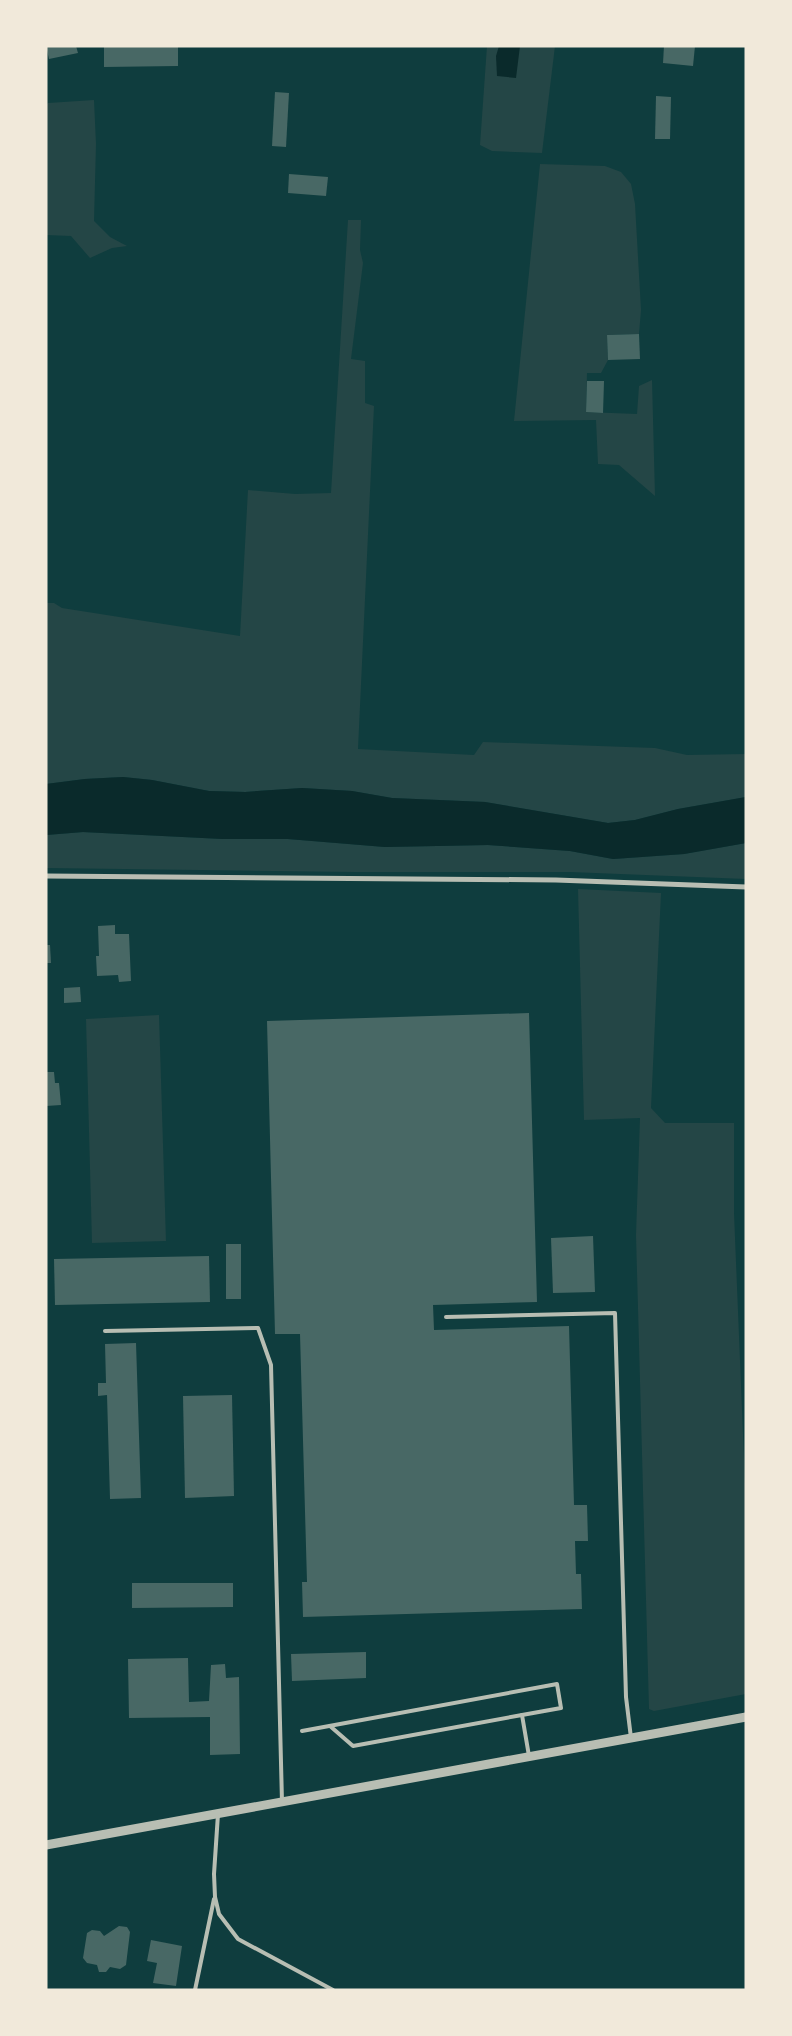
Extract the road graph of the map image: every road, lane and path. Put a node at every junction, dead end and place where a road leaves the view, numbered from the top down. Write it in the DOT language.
graph roads {
  1 [pos="46,876"];
  2 [pos="746,887"];
  3 [pos="446,1317"];
  4 [pos="105,1332"];
  5 [pos="522,1715"];
  6 [pos="746,1717"];
  7 [pos="329,1726"];
  8 [pos="302,1731"];
  9 [pos="631,1738"];
  10 [pos="529,1756"];
  11 [pos="282,1802"];
  12 [pos="218,1814"];
  13 [pos="46,1845"];
  14 [pos="215,1897"];
  15 [pos="195,1990"];
  16 [pos="333,1990"];
  1 -- 2 [label="street"];
  3 -- 9 [label="lane"];
  4 -- 11 [label="lane"];
  5 -- 7 [label="lane"];
  5 -- 7 [label="lane"];
  5 -- 10 [label="lane"];
  6 -- 9 [label="street"];
  7 -- 8 [label="lane"];
  9 -- 10 [label="street"];
  10 -- 11 [label="street"];
  11 -- 12 [label="street"];
  12 -- 13 [label="street"];
  12 -- 14 [label="lane"];
  14 -- 15 [label="lane"];
  14 -- 16 [label="lane"];
}
